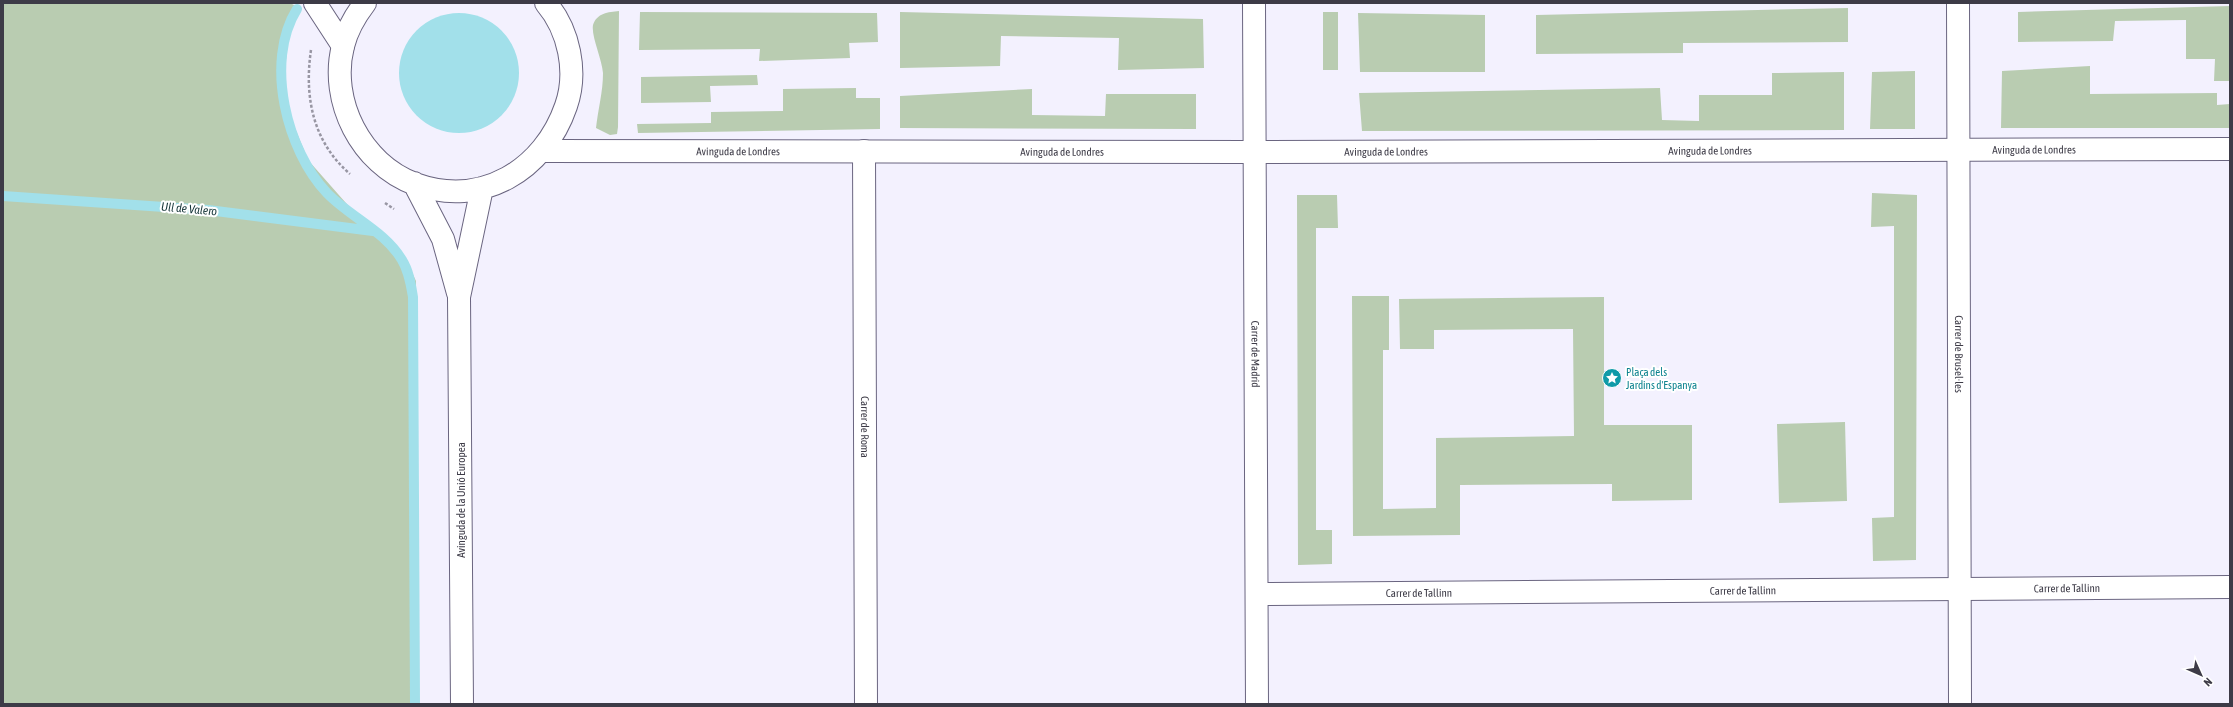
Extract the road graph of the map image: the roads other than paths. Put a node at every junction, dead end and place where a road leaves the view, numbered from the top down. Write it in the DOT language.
graph roads {
  1 [pos="365,3"];
  2 [pos="546,3"];
  3 [pos="1254,3"];
  4 [pos="1958,3"];
  5 [pos="317,7"];
  6 [pos="343,46"];
  7 [pos="1959,149"];
  8 [pos="2230,149"];
  9 [pos="542,151"];
  10 [pos="864,151"];
  11 [pos="1254,152"];
  12 [pos="414,183"];
  13 [pos="482,188"];
  14 [pos="459,296"];
  15 [pos="2230,587"];
  16 [pos="1959,590"];
  17 [pos="1257,594"];
  18 [pos="462,704"];
  19 [pos="866,704"];
  20 [pos="1257,704"];
  21 [pos="1960,704"];
  1 -- 6 [label="street"];
  2 -- 9 [label="street"];
  3 -- 11 [label="street, Carrer de Madrid"];
  4 -- 7 [label="street, Carrer de Brusel·les"];
  5 -- 6 [label="street"];
  6 -- 12 [label="street"];
  7 -- 8 [label="street, Avinguda de Londres"];
  7 -- 11 [label="street, Avinguda de Londres"];
  7 -- 16 [label="street, Carrer de Brusel·les"];
  9 -- 10 [label="street, Avinguda de Londres"];
  9 -- 13 [label="street"];
  10 -- 11 [label="street, Avinguda de Londres"];
  10 -- 19 [label="street, Carrer de Roma"];
  11 -- 17 [label="street, Carrer de Madrid"];
  12 -- 13 [label="street"];
  12 -- 14 [label="street, Avinguda de la Unió Europea"];
  13 -- 14 [label="street, Avinguda de la Unió Europea"];
  14 -- 18 [label="street, Avinguda de la Unió Europea"];
  15 -- 16 [label="street, Carrer de Tallinn"];
  16 -- 17 [label="street, Carrer de Tallinn"];
  16 -- 21 [label="street, Carrer de Brusel·les"];
  17 -- 20 [label="street, Carrer de Madrid"];
}
